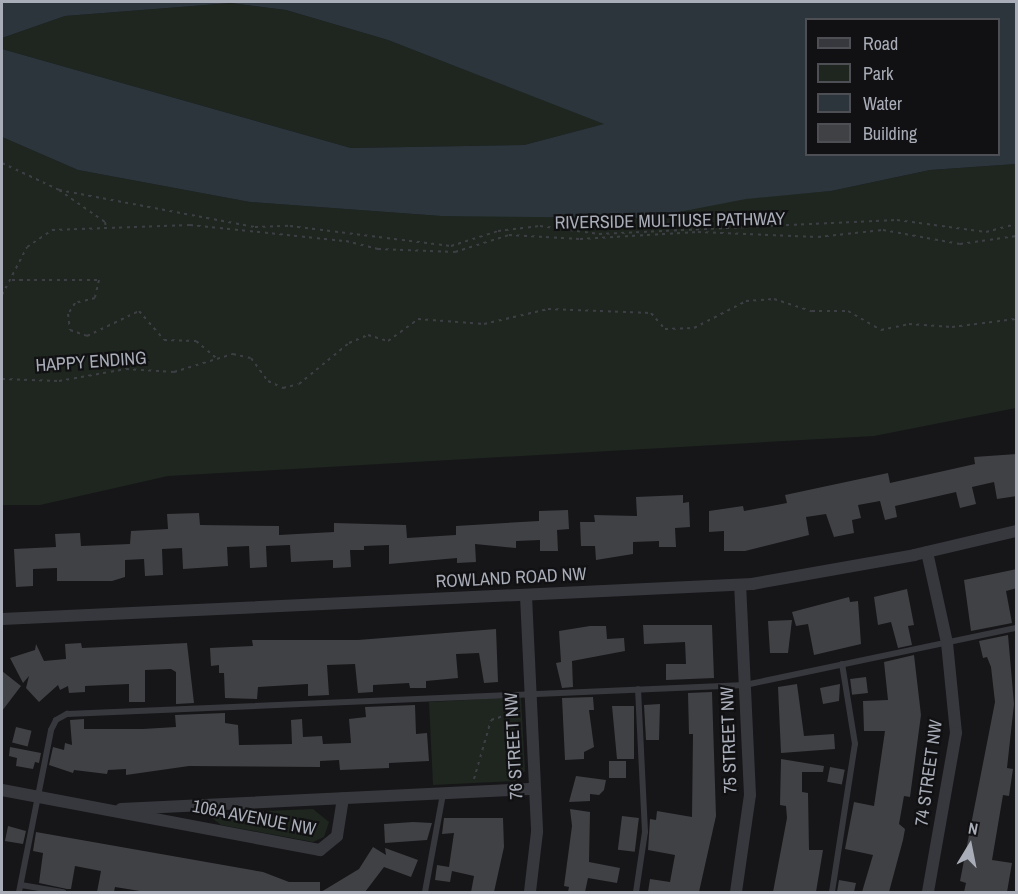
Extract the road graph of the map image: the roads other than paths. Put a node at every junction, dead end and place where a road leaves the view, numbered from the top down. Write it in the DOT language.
graph roads {
  1 [pos="1017,531"];
  2 [pos="927,552"];
  3 [pos="740,585"];
  4 [pos="526,596"];
  5 [pos="2,619"];
  6 [pos="1017,628"];
  7 [pos="947,643"];
  8 [pos="842,664"];
  9 [pos="745,685"];
  10 [pos="638,689"];
  11 [pos="529,693"];
  12 [pos="535,789"];
  13 [pos="2,790"];
  14 [pos="443,793"];
  15 [pos="36,796"];
  16 [pos="343,798"];
  17 [pos="121,809"];
  18 [pos="21,885"];
  19 [pos="19,892"];
  20 [pos="63,892"];
  21 [pos="425,892"];
  22 [pos="530,892"];
  23 [pos="636,892"];
  24 [pos="736,892"];
  25 [pos="832,892"];
  26 [pos="928,892"];
  1 -- 2 [label="street, ROWLAND ROAD NW"];
  2 -- 3 [label="street, ROWLAND ROAD NW"];
  2 -- 7 [label="street, 74 STREET NW"];
  3 -- 4 [label="street, ROWLAND ROAD NW"];
  3 -- 9 [label="street, 75 STREET NW"];
  4 -- 5 [label="street, ROWLAND ROAD NW"];
  4 -- 11 [label="street, 76 STREET NW"];
  6 -- 7 [label="lane"];
  7 -- 8 [label="lane"];
  7 -- 26 [label="street, 74 STREET NW"];
  8 -- 9 [label="lane"];
  8 -- 25 [label="lane"];
  9 -- 10 [label="lane"];
  9 -- 24 [label="street, 75 STREET NW"];
  10 -- 11 [label="lane"];
  10 -- 23 [label="lane"];
  11 -- 12 [label="street, 76 STREET NW"];
  11 -- 15 [label="lane"];
  12 -- 14 [label="street, 106A AVENUE NW"];
  12 -- 22 [label="street, 76 STREET NW"];
  13 -- 15 [label="street, 106A AVENUE NW"];
  14 -- 16 [label="street, 106A AVENUE NW"];
  14 -- 21 [label="lane"];
  15 -- 17 [label="street, 106A AVENUE NW"];
  15 -- 18 [label="lane"];
  16 -- 17 [label="street, 106A AVENUE NW"];
  16 -- 17 [label="street, 106A AVENUE NW"];
  18 -- 19 [label="lane"];
  18 -- 20 [label="lane"];
}
